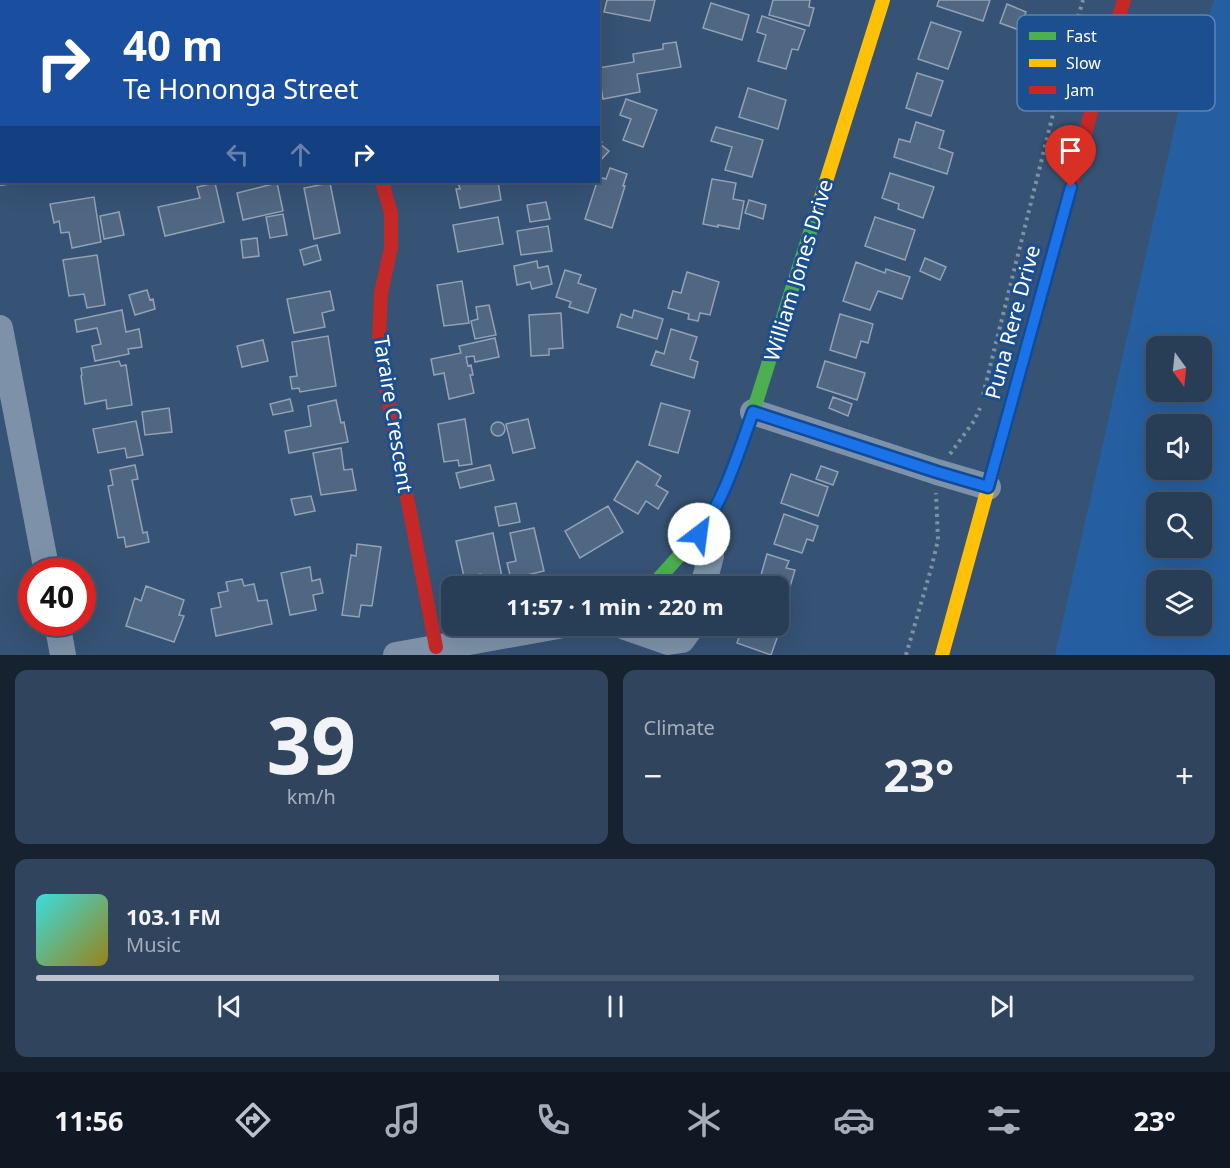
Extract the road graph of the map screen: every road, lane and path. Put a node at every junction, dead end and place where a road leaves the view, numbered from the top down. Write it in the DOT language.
graph roads {
  1 [pos="883,0"];
  2 [pos="1083,0"];
  3 [pos="1124,0"];
  4 [pos="1079,15"];
  5 [pos="1120,15"];
  6 [pos="1054,111"];
  7 [pos="1092,111"];
  8 [pos="382,183"];
  9 [pos="0,328"];
  10 [pos="753,412"];
  11 [pos="937,472"];
  12 [pos="988,487"];
  13 [pos="699,534"];
  14 [pos="44,558"];
  15 [pos="660,576"];
  16 [pos="706,576"];
  17 [pos="60,636"];
  18 [pos="500,636"];
  19 [pos="651,636"];
  20 [pos="685,636"];
  21 [pos="436,647"];
  22 [pos="63,655"];
  23 [pos="396,655"];
  24 [pos="906,655"];
  25 [pos="942,655"];
  1 -- 10 [label="street, William Jones Drive"];
  2 -- 4 [label="path"];
  3 -- 5 [label="street, Puna Rere Drive"];
  6 -- 11 [label="path"];
  7 -- 12 [label="street, Puna Rere Drive"];
  8 -- 21 [label="street, Taraire Crescent"];
  9 -- 14 [label="street"];
  10 -- 11 [label="street"];
  10 -- 13 [label="street, William Jones Drive"];
  11 -- 12 [label="street"];
  11 -- 24 [label="path"];
  12 -- 25 [label="street, Puna Rere Drive"];
  13 -- 15 [label="street, William Jones Drive"];
  13 -- 16 [label="street"];
  17 -- 22 [label="street"];
  18 -- 21 [label="street"];
  19 -- 20 [label="street"];
  21 -- 23 [label="street"];
}
